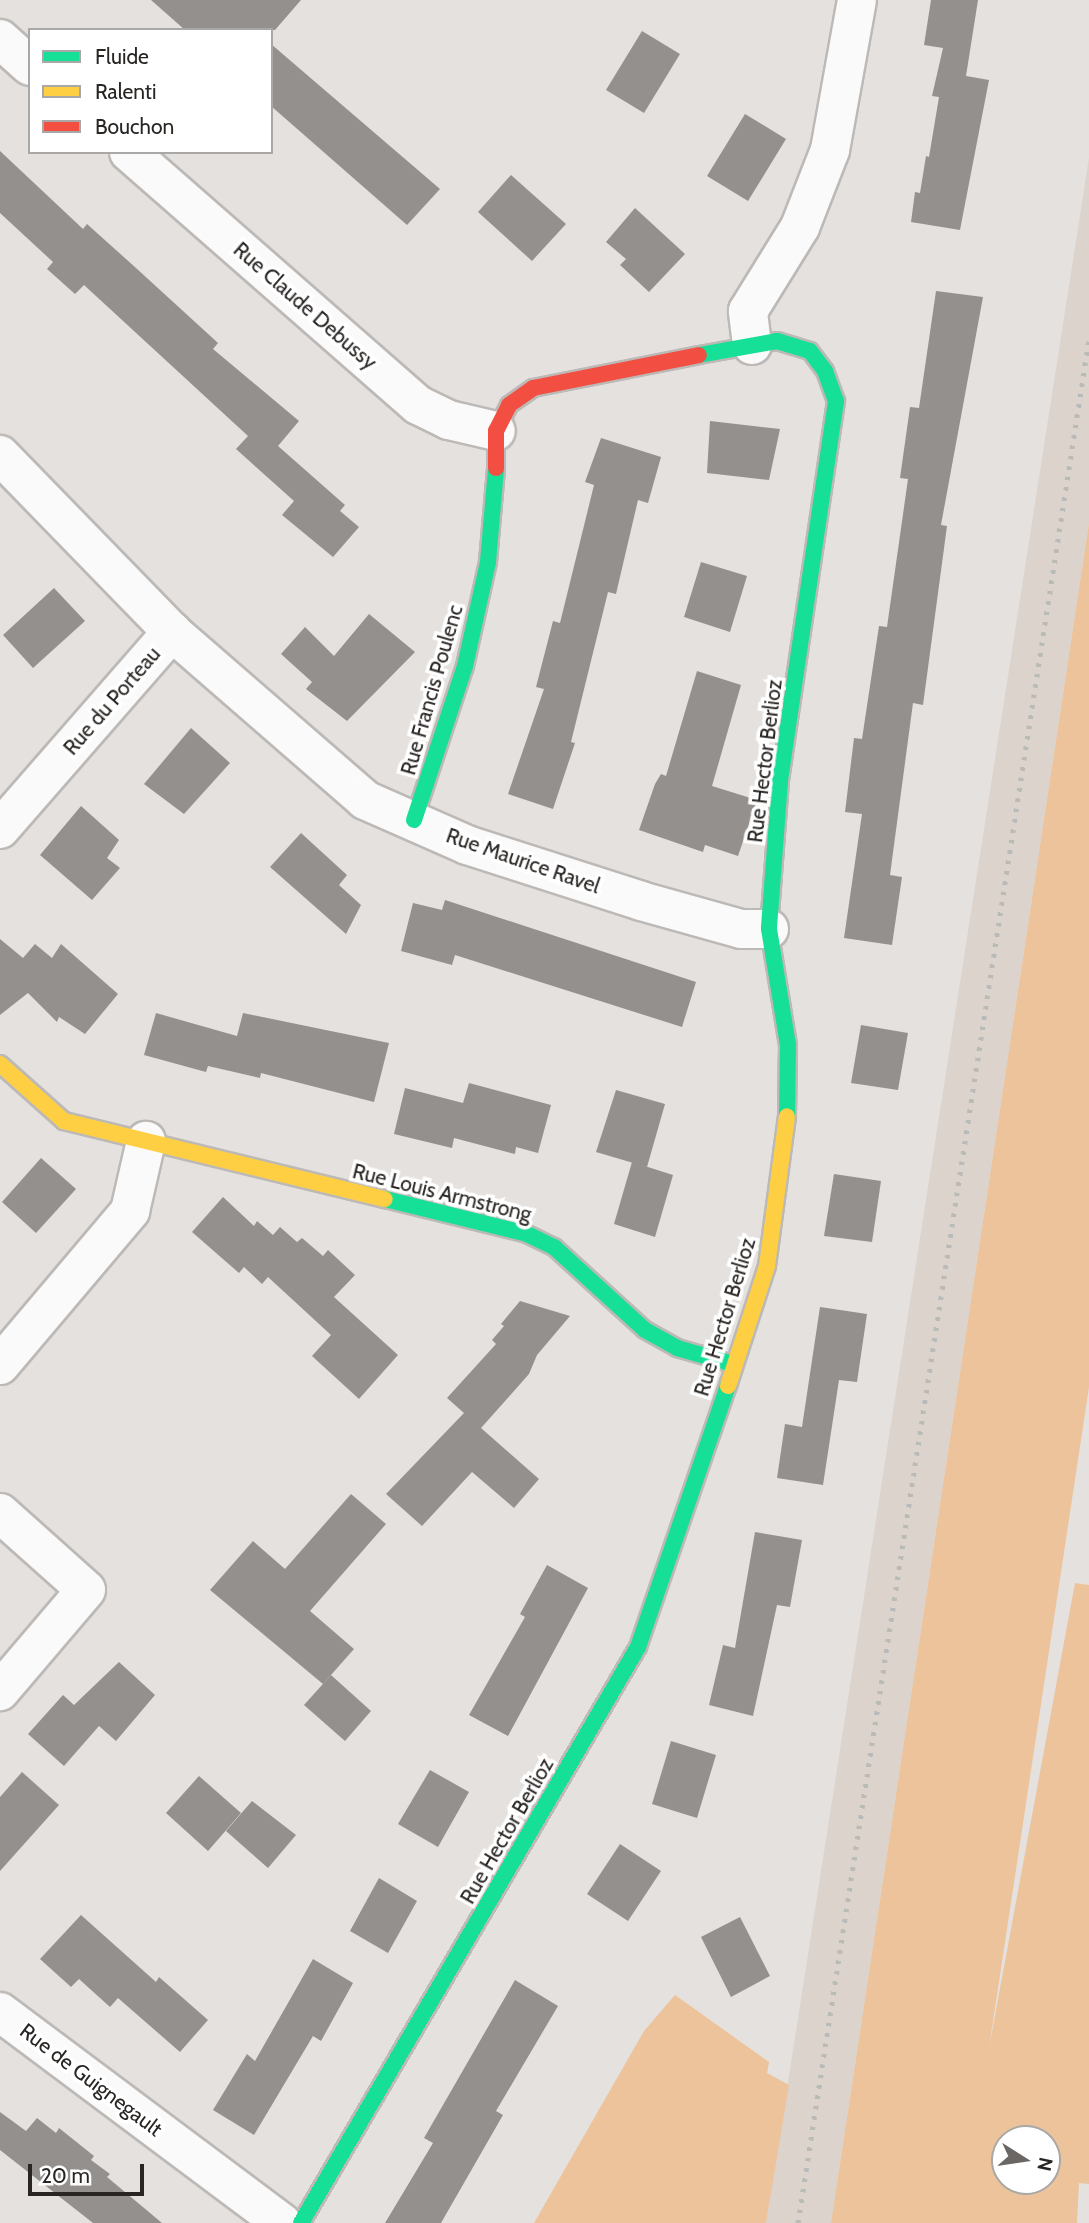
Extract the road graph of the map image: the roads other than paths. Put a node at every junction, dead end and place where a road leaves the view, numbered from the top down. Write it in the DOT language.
graph roads {
  1 [pos="857,0"];
  2 [pos="0,40"];
  3 [pos="28,63"];
  4 [pos="131,154"];
  5 [pos="752,345"];
  6 [pos="502,418"];
  7 [pos="0,455"];
  8 [pos="172,632"];
  9 [pos="414,820"];
  10 [pos="0,829"];
  11 [pos="769,929"];
  12 [pos="0,1064"];
  13 [pos="146,1141"];
  14 [pos="733,1364"];
  15 [pos="0,1365"];
  16 [pos="0,1513"];
  17 [pos="0,1691"];
  18 [pos="0,2012"];
  19 [pos="282,2223"];
  20 [pos="301,2223"];
  1 -- 5 [label="street"];
  2 -- 3 [label="street"];
  4 -- 6 [label="street, Rue Claude Debussy"];
  5 -- 6 [label="street, Rue Hector Berlioz"];
  5 -- 11 [label="street, Rue Hector Berlioz"];
  6 -- 9 [label="street, Rue Francis Poulenc"];
  7 -- 8 [label="street, Rue du Porteau"];
  8 -- 9 [label="street, Rue Maurice Ravel"];
  8 -- 10 [label="street, Rue du Porteau"];
  9 -- 11 [label="street, Rue Maurice Ravel"];
  11 -- 14 [label="street, Rue Hector Berlioz"];
  12 -- 13 [label="street, Rue Louis Armstrong"];
  13 -- 14 [label="street, Rue Louis Armstrong"];
  13 -- 15 [label="street"];
  14 -- 20 [label="street, Rue Hector Berlioz"];
  16 -- 17 [label="street"];
  18 -- 19 [label="street, Rue de Guignegault"];
}
